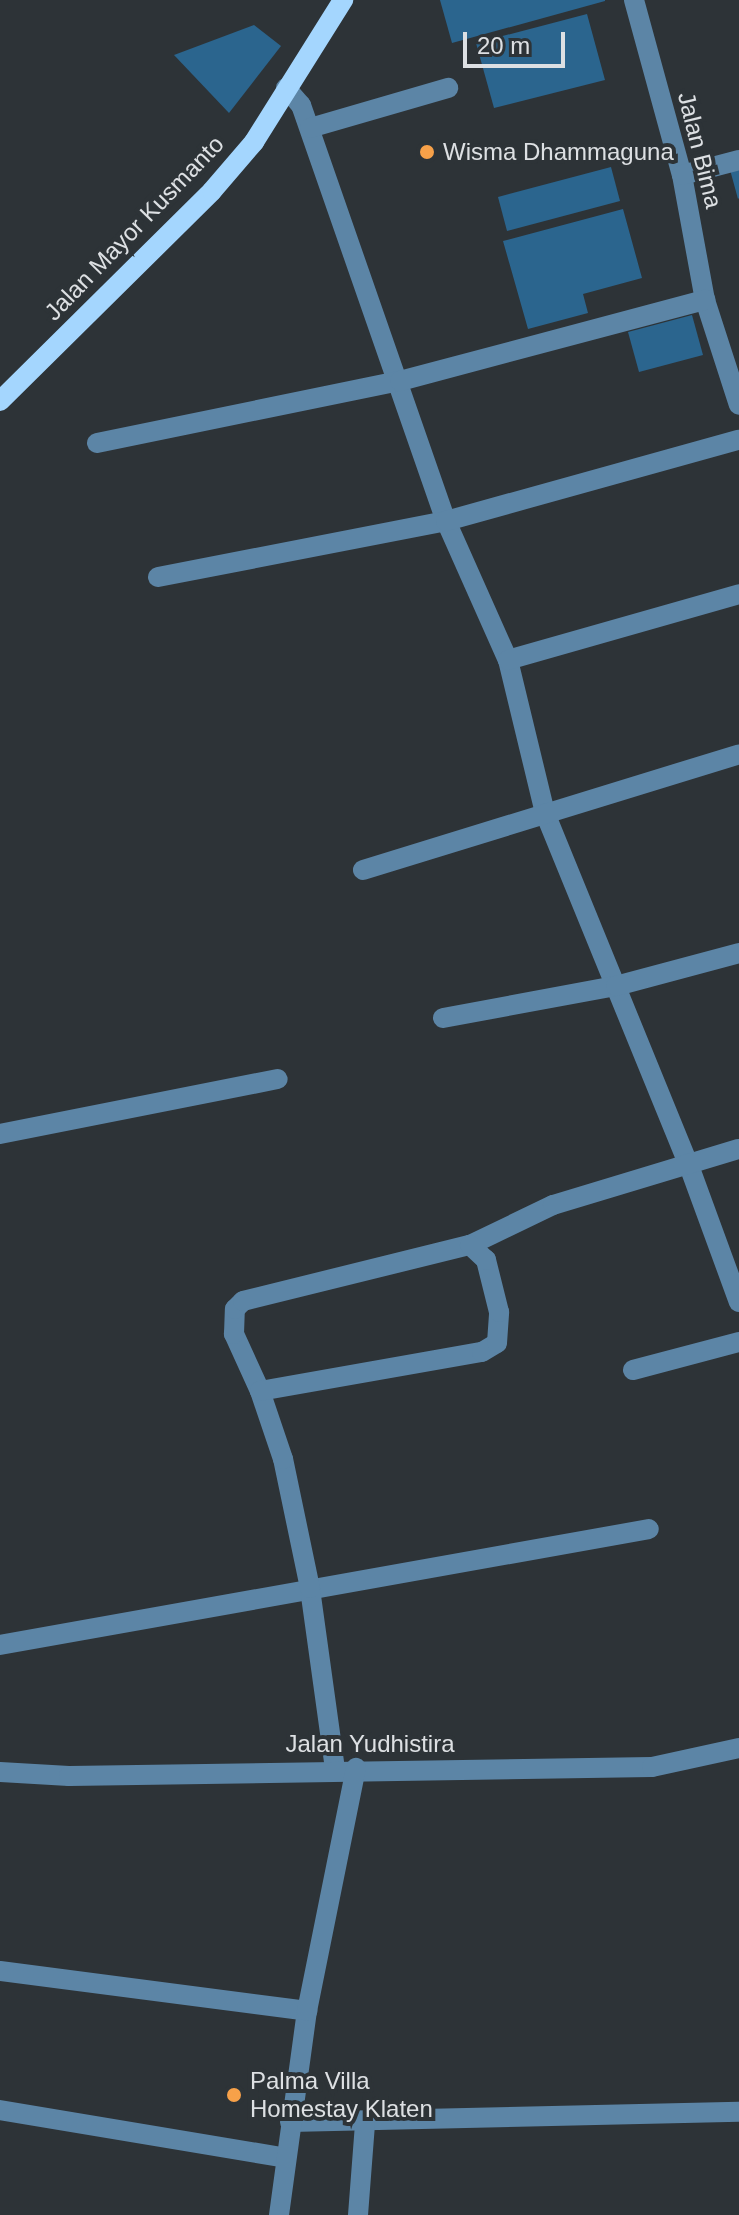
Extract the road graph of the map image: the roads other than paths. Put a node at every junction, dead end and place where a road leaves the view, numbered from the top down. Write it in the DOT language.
graph roads {
  1 [pos="343,0"];
  2 [pos="634,0"];
  3 [pos="286,88"];
  4 [pos="448,88"];
  5 [pos="310,128"];
  6 [pos="739,160"];
  7 [pos="682,175"];
  8 [pos="705,300"];
  9 [pos="400,381"];
  10 [pos="0,401"];
  11 [pos="739,405"];
  12 [pos="739,440"];
  13 [pos="97,443"];
  14 [pos="446,521"];
  15 [pos="158,577"];
  16 [pos="739,594"];
  17 [pos="508,660"];
  18 [pos="739,754"];
  19 [pos="545,813"];
  20 [pos="363,870"];
  21 [pos="739,953"];
  22 [pos="616,986"];
  23 [pos="443,1018"];
  24 [pos="278,1079"];
  25 [pos="0,1134"];
  26 [pos="739,1149"];
  27 [pos="688,1163"];
  28 [pos="470,1245"];
  29 [pos="739,1302"];
  30 [pos="739,1342"];
  31 [pos="633,1370"];
  32 [pos="260,1391"];
  33 [pos="649,1529"];
  34 [pos="310,1588"];
  35 [pos="0,1645"];
  36 [pos="739,1748"];
  37 [pos="356,1768"];
  38 [pos="335,1769"];
  39 [pos="0,1772"];
  40 [pos="0,1971"];
  41 [pos="307,2011"];
  42 [pos="0,2110"];
  43 [pos="739,2112"];
  44 [pos="290,2122"];
  45 [pos="365,2124"];
  46 [pos="286,2158"];
  47 [pos="279,2215"];
  48 [pos="358,2215"];
  1 -- 3 [label="main road, Jalan Mayor Kusmanto"];
  2 -- 7 [label="street, Jalan Bima"];
  3 -- 5 [label="street"];
  3 -- 10 [label="main road, Jalan Mayor Kusmanto"];
  4 -- 5 [label="street"];
  5 -- 9 [label="street"];
  6 -- 7 [label="street"];
  7 -- 8 [label="street, Jalan Bima"];
  8 -- 9 [label="street"];
  8 -- 11 [label="street, Jalan Bima"];
  9 -- 13 [label="street"];
  9 -- 14 [label="street"];
  12 -- 14 [label="street"];
  14 -- 15 [label="street"];
  14 -- 17 [label="street"];
  16 -- 17 [label="street"];
  17 -- 19 [label="street"];
  18 -- 19 [label="street"];
  19 -- 20 [label="street"];
  19 -- 22 [label="street"];
  21 -- 22 [label="street"];
  22 -- 23 [label="street"];
  22 -- 27 [label="street"];
  24 -- 25 [label="street"];
  26 -- 27 [label="street"];
  27 -- 28 [label="street"];
  27 -- 29 [label="street"];
  28 -- 32 [label="street"];
  28 -- 32 [label="street"];
  30 -- 31 [label="street"];
  32 -- 34 [label="street"];
  33 -- 34 [label="street"];
  34 -- 35 [label="street"];
  34 -- 38 [label="street"];
  36 -- 37 [label="street, Jalan Yudhistira"];
  37 -- 38 [label="street, Jalan Yudhistira"];
  37 -- 41 [label="street"];
  38 -- 39 [label="street, Jalan Yudhistira"];
  40 -- 41 [label="street"];
  41 -- 44 [label="street"];
  42 -- 46 [label="street"];
  43 -- 45 [label="street"];
  44 -- 45 [label="street"];
  44 -- 46 [label="street"];
  45 -- 48 [label="street"];
  46 -- 47 [label="street"];
}
